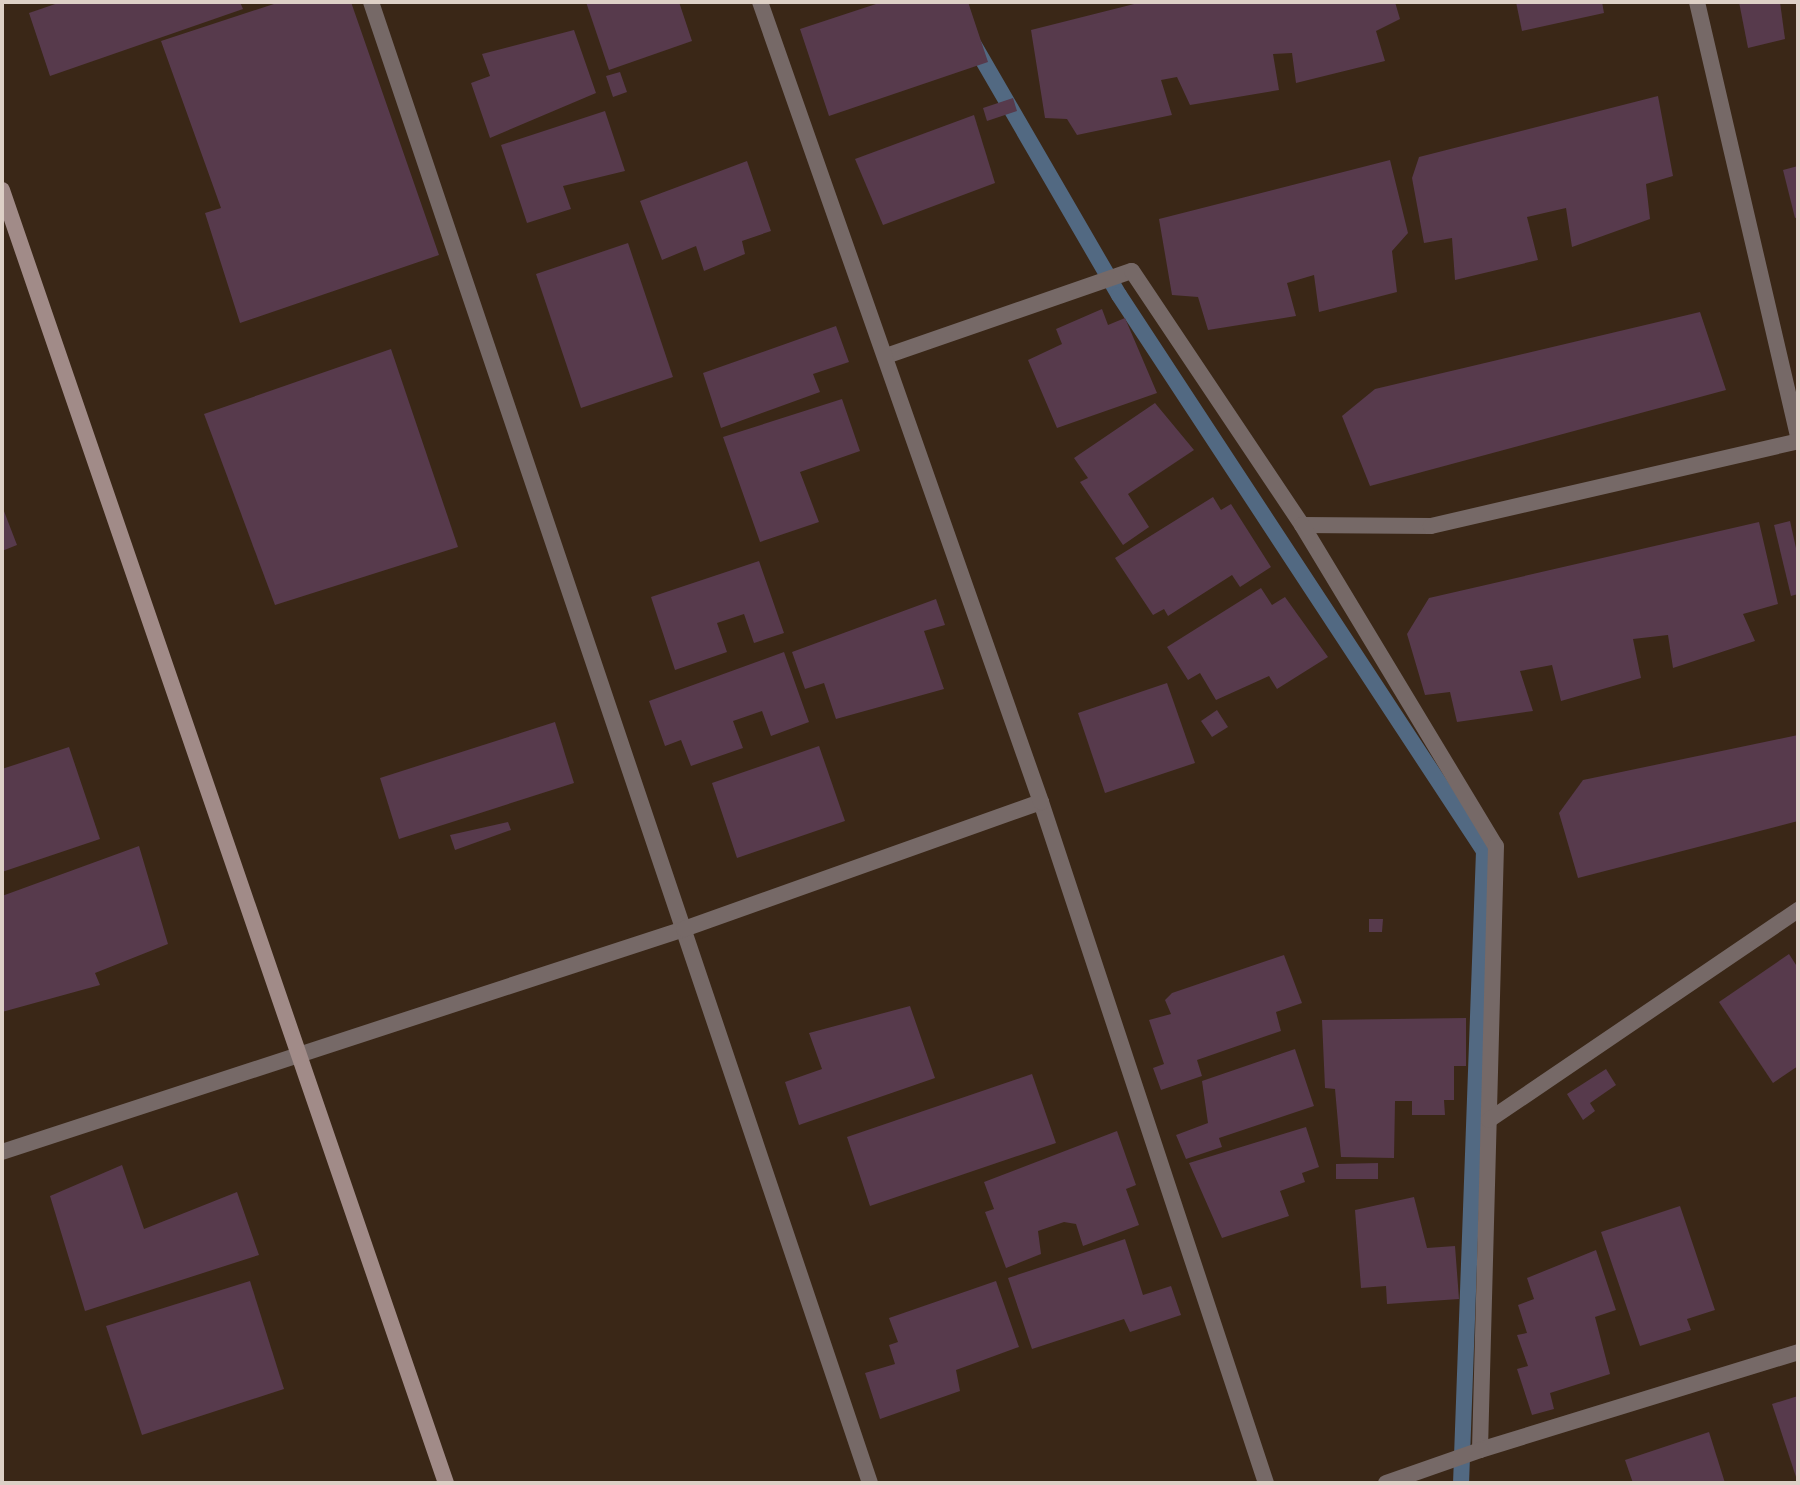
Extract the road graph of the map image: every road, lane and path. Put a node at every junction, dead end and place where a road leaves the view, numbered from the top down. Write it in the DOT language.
graph roads {
  1 [pos="371,2"];
  2 [pos="760,2"];
  3 [pos="1697,2"];
  4 [pos="2,190"];
  5 [pos="886,356"];
  6 [pos="1798,438"];
  7 [pos="1302,525"];
  8 [pos="1041,802"];
  9 [pos="1798,910"];
  10 [pos="684,929"];
  11 [pos="299,1058"];
  12 [pos="1489,1120"];
  13 [pos="2,1152"];
  14 [pos="1798,1352"];
  15 [pos="1475,1452"];
  16 [pos="446,1483"];
  17 [pos="870,1483"];
  18 [pos="1266,1483"];
  19 [pos="1386,1483"];
  1 -- 10 [label="street"];
  2 -- 5 [label="street"];
  3 -- 6 [label="street"];
  4 -- 11 [label="street"];
  5 -- 7 [label="street"];
  5 -- 8 [label="street"];
  6 -- 7 [label="street"];
  7 -- 12 [label="street"];
  8 -- 10 [label="street"];
  8 -- 18 [label="street"];
  9 -- 12 [label="street"];
  10 -- 11 [label="street"];
  10 -- 17 [label="street"];
  11 -- 13 [label="street"];
  11 -- 16 [label="street"];
  12 -- 15 [label="street"];
  14 -- 15 [label="street"];
  15 -- 19 [label="street"];
}
